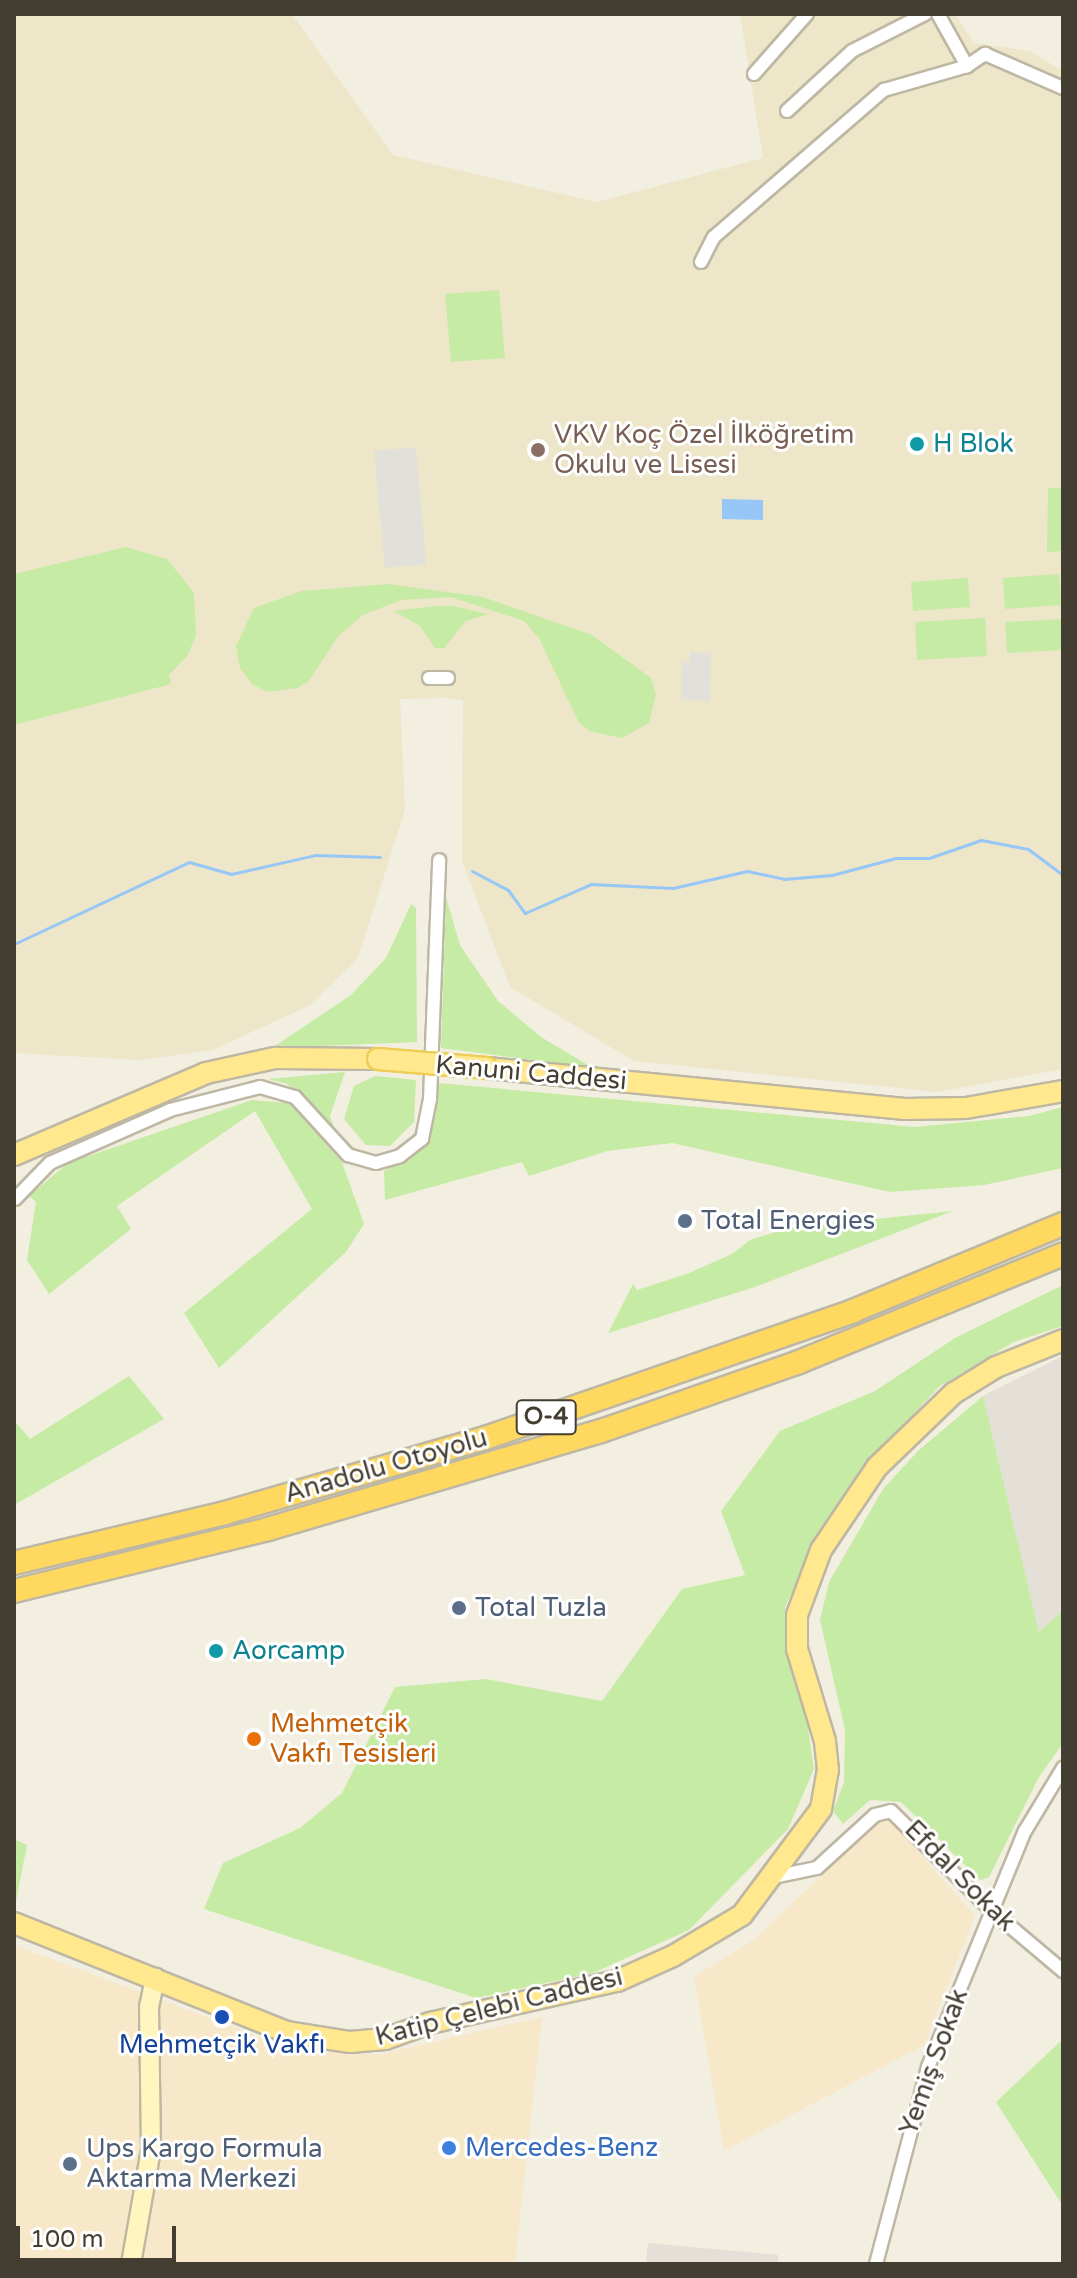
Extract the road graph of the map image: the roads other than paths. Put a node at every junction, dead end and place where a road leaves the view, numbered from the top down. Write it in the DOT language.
graph roads {
  1 [pos="807,14"];
  2 [pos="925,14"];
  3 [pos="938,14"];
  4 [pos="967,66"];
  5 [pos="754,74"];
  6 [pos="1063,88"];
  7 [pos="787,111"];
  8 [pos="701,262"];
  9 [pos="429,678"];
  10 [pos="448,678"];
  11 [pos="439,860"];
  12 [pos="1063,1091"];
  13 [pos="14,1155"];
  14 [pos="15,1199"];
  15 [pos="1063,1224"];
  16 [pos="1063,1254"];
  17 [pos="1063,1340"];
  18 [pos="14,1563"];
  19 [pos="14,1591"];
  20 [pos="1063,1768"];
  21 [pos="773,1877"];
  22 [pos="992,1911"];
  23 [pos="14,1923"];
  24 [pos="1063,1971"];
  25 [pos="155,1978"];
  26 [pos="131,2264"];
  27 [pos="876,2264"];
  1 -- 5 [label="street"];
  2 -- 7 [label="street"];
  3 -- 4 [label="street"];
  4 -- 6 [label="street"];
  4 -- 8 [label="street"];
  9 -- 10 [label="street"];
  11 -- 14 [label="street"];
  12 -- 13 [label="main road, Kanuni Caddesi, bridge"];
  15 -- 18 [label="highway, Anadolu Otoyolu / O-4"];
  16 -- 19 [label="highway, Anadolu Otoyolu / O-4"];
  17 -- 21 [label="main road, Katip Çelebi Caddesi"];
  20 -- 22 [label="street, Yemiş Sokak"];
  21 -- 22 [label="street, Efdal Sokak"];
  21 -- 25 [label="main road, Katip Çelebi Caddesi"];
  22 -- 24 [label="street, Efdal Sokak"];
  22 -- 27 [label="street, Yemiş Sokak"];
  23 -- 25 [label="main road, Katip Çelebi Caddesi"];
  25 -- 26 [label="street"];
}
